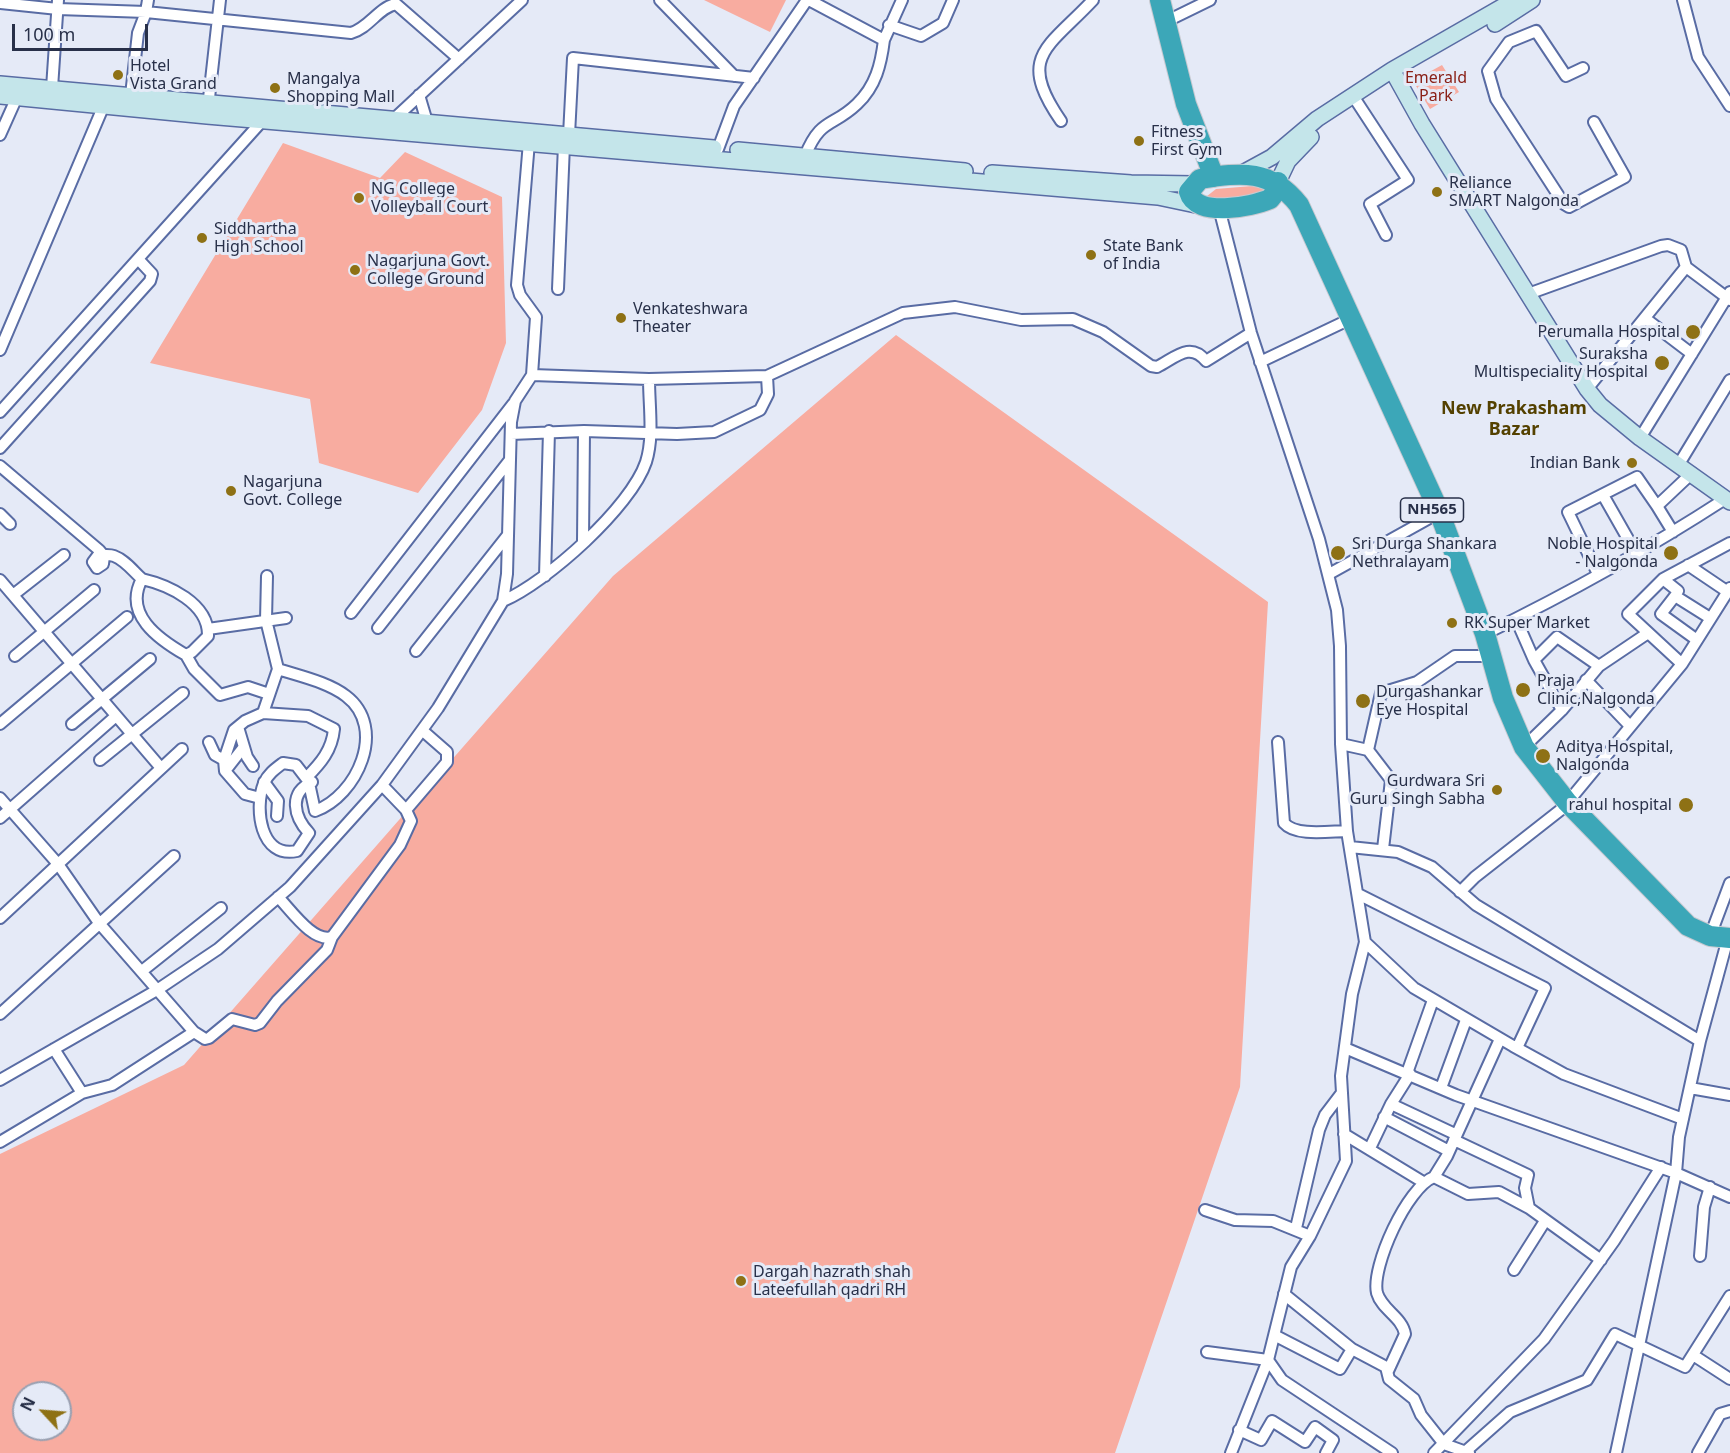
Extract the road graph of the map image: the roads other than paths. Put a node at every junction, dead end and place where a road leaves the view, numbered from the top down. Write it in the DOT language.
graph roads {
  1 [pos="148,0"];
  2 [pos="220,0"];
  3 [pos="521,0"];
  4 [pos="660,0"];
  5 [pos="808,0"];
  6 [pos="902,0"];
  7 [pos="953,0"];
  8 [pos="1093,0"];
  9 [pos="1160,0"];
  10 [pos="1210,0"];
  11 [pos="1514,0"];
  12 [pos="1532,0"];
  13 [pos="1683,0"];
  14 [pos="391,2"];
  15 [pos="0,3"];
  16 [pos="58,4"];
  17 [pos="146,12"];
  18 [pos="218,19"];
  19 [pos="1165,22"];
  20 [pos="889,26"];
  21 [pos="884,40"];
  22 [pos="459,58"];
  23 [pos="1583,68"];
  24 [pos="1395,74"];
  25 [pos="734,76"];
  26 [pos="754,78"];
  27 [pos="0,84"];
  28 [pos="52,88"];
  29 [pos="131,95"];
  30 [pos="419,95"];
  31 [pos="0,96"];
  32 [pos="17,97"];
  33 [pos="1357,102"];
  34 [pos="104,105"];
  35 [pos="1730,106"];
  36 [pos="208,109"];
  37 [pos="394,119"];
  38 [pos="263,120"];
  39 [pos="1061,121"];
  40 [pos="427,122"];
  41 [pos="1594,122"];
  42 [pos="0,135"];
  43 [pos="566,140"];
  44 [pos="529,142"];
  45 [pos="718,149"];
  46 [pos="805,156"];
  47 [pos="1234,176"];
  48 [pos="1203,180"];
  49 [pos="1278,182"];
  50 [pos="1264,201"];
  51 [pos="1197,205"];
  52 [pos="1219,208"];
  53 [pos="1386,235"];
  54 [pos="138,259"];
  55 [pos="1686,267"];
  56 [pos="558,289"];
  57 [pos="1528,294"];
  58 [pos="1729,297"];
  59 [pos="1646,319"];
  60 [pos="1344,322"];
  61 [pos="1251,333"];
  62 [pos="0,350"];
  63 [pos="1692,354"];
  64 [pos="1260,362"];
  65 [pos="532,375"];
  66 [pos="767,376"];
  67 [pos="649,380"];
  68 [pos="1729,384"];
  69 [pos="1587,389"];
  70 [pos="5,397"];
  71 [pos="515,402"];
  72 [pos="0,412"];
  73 [pos="584,430"];
  74 [pos="549,431"];
  75 [pos="650,432"];
  76 [pos="511,434"];
  77 [pos="1640,438"];
  78 [pos="0,448"];
  79 [pos="509,461"];
  80 [pos="1679,464"];
  81 [pos="0,466"];
  82 [pos="1692,473"];
  83 [pos="1603,495"];
  84 [pos="1728,501"];
  85 [pos="1657,506"];
  86 [pos="0,514"];
  87 [pos="1435,515"];
  88 [pos="10,524"];
  89 [pos="1673,532"];
  90 [pos="507,536"];
  91 [pos="583,541"];
  92 [pos="1730,543"];
  93 [pos="1636,553"];
  94 [pos="64,555"];
  95 [pos="1688,565"];
  96 [pos="1329,574"];
  97 [pos="1598,574"];
  98 [pos="267,576"];
  99 [pos="545,576"];
  100 [pos="142,579"];
  101 [pos="1663,579"];
  102 [pos="0,580"];
  103 [pos="94,590"];
  104 [pos="1729,590"];
  105 [pos="13,596"];
  106 [pos="1675,596"];
  107 [pos="503,601"];
  108 [pos="351,613"];
  109 [pos="127,617"];
  110 [pos="286,618"];
  111 [pos="1710,618"];
  112 [pos="1516,619"];
  113 [pos="266,620"];
  114 [pos="208,628"];
  115 [pos="378,628"];
  116 [pos="44,631"];
  117 [pos="1648,633"];
  118 [pos="1485,634"];
  119 [pos="1697,640"];
  120 [pos="416,651"];
  121 [pos="186,655"];
  122 [pos="15,656"];
  123 [pos="1485,656"];
  124 [pos="150,659"];
  125 [pos="1534,660"];
  126 [pos="72,664"];
  127 [pos="1682,664"];
  128 [pos="1599,666"];
  129 [pos="278,669"];
  130 [pos="1586,680"];
  131 [pos="183,693"];
  132 [pos="269,694"];
  133 [pos="103,700"];
  134 [pos="1562,710"];
  135 [pos="263,713"];
  136 [pos="116,716"];
  137 [pos="0,724"];
  138 [pos="72,724"];
  139 [pos="1630,726"];
  140 [pos="238,727"];
  141 [pos="423,731"];
  142 [pos="133,735"];
  143 [pos="209,742"];
  144 [pos="1278,742"];
  145 [pos="1341,744"];
  146 [pos="1524,747"];
  147 [pos="243,748"];
  148 [pos="182,749"];
  149 [pos="1368,750"];
  150 [pos="100,760"];
  151 [pos="224,765"];
  152 [pos="253,766"];
  153 [pos="161,768"];
  154 [pos="264,782"];
  155 [pos="304,782"];
  156 [pos="382,785"];
  157 [pos="0,798"];
  158 [pos="260,798"];
  159 [pos="1565,805"];
  160 [pos="9,809"];
  161 [pos="406,810"];
  162 [pos="278,816"];
  163 [pos="0,818"];
  164 [pos="1347,831"];
  165 [pos="1350,847"];
  166 [pos="1383,849"];
  167 [pos="174,856"];
  168 [pos="57,864"];
  169 [pos="1730,883"];
  170 [pos="1460,892"];
  171 [pos="1358,894"];
  172 [pos="278,897"];
  173 [pos="221,908"];
  174 [pos="0,918"];
  175 [pos="99,923"];
  176 [pos="332,937"];
  177 [pos="1365,942"];
  178 [pos="1722,944"];
  179 [pos="142,971"];
  180 [pos="158,990"];
  181 [pos="1433,1000"];
  182 [pos="0,1014"];
  183 [pos="1466,1020"];
  184 [pos="194,1032"];
  185 [pos="1500,1039"];
  186 [pos="1700,1041"];
  187 [pos="1345,1048"];
  188 [pos="1517,1048"];
  189 [pos="54,1049"];
  190 [pos="1408,1074"];
  191 [pos="0,1080"];
  192 [pos="1441,1088"];
  193 [pos="1690,1088"];
  194 [pos="82,1093"];
  195 [pos="1341,1094"];
  196 [pos="1730,1095"];
  197 [pos="1473,1101"];
  198 [pos="1391,1104"];
  199 [pos="1384,1117"];
  200 [pos="1683,1119"];
  201 [pos="1344,1134"];
  202 [pos="1454,1137"];
  203 [pos="0,1142"];
  204 [pos="1370,1148"];
  205 [pos="1449,1151"];
  206 [pos="1661,1167"];
  207 [pos="1676,1173"];
  208 [pos="1428,1180"];
  209 [pos="1710,1187"];
  210 [pos="1730,1197"];
  211 [pos="1529,1208"];
  212 [pos="1205,1210"];
  213 [pos="1545,1221"];
  214 [pos="1296,1228"];
  215 [pos="1310,1236"];
  216 [pos="1700,1256"];
  217 [pos="1601,1260"];
  218 [pos="1514,1270"];
  219 [pos="1284,1294"];
  220 [pos="1728,1302"];
  221 [pos="1275,1336"];
  222 [pos="1641,1344"];
  223 [pos="1352,1349"];
  224 [pos="1207,1352"];
  225 [pos="1694,1355"];
  226 [pos="1268,1360"];
  227 [pos="1388,1371"];
  228 [pos="1730,1379"];
  229 [pos="1730,1411"];
  230 [pos="1239,1430"];
  231 [pos="1444,1444"];
  232 [pos="1468,1452"];
  233 [pos="1231,1453"];
  234 [pos="1326,1453"];
  235 [pos="1392,1453"];
  236 [pos="1434,1453"];
  237 [pos="1616,1453"];
  238 [pos="1698,1453"];
  1 -- 17 [label="street"];
  2 -- 18 [label="street"];
  3 -- 22 [label="street"];
  4 -- 25 [label="street"];
  5 -- 21 [label="street"];
  5 -- 26 [label="street"];
  6 -- 20 [label="street"];
  7 -- 20 [label="street"];
  8 -- 39 [label="street"];
  9 -- 19 [label="highway"];
  10 -- 19 [label="street"];
  11 -- 24 [label="main road"];
  12 -- 24 [label="main road"];
  13 -- 35 [label="street"];
  14 -- 18 [label="street"];
  14 -- 22 [label="street"];
  15 -- 16 [label="street"];
  16 -- 17 [label="street"];
  16 -- 28 [label="street"];
  17 -- 18 [label="street"];
  17 -- 29 [label="street"];
  18 -- 36 [label="street"];
  19 -- 48 [label="highway"];
  20 -- 21 [label="street"];
  21 -- 46 [label="street"];
  22 -- 30 [label="street"];
  23 -- 41 [label="street"];
  24 -- 33 [label="main road"];
  24 -- 47 [label="main road"];
  24 -- 57 [label="main road"];
  25 -- 26 [label="street"];
  25 -- 43 [label="street"];
  26 -- 45 [label="street"];
  27 -- 28 [label="main road"];
  28 -- 29 [label="main road"];
  29 -- 36 [label="main road"];
  30 -- 37 [label="street"];
  30 -- 40 [label="street"];
  31 -- 32 [label="main road"];
  32 -- 34 [label="main road"];
  32 -- 42 [label="street"];
  33 -- 49 [label="main road"];
  33 -- 53 [label="street"];
  34 -- 36 [label="main road"];
  34 -- 62 [label="street"];
  36 -- 37 [label="main road"];
  36 -- 38 [label="main road"];
  37 -- 40 [label="main road"];
  38 -- 44 [label="main road"];
  38 -- 54 [label="street"];
  40 -- 43 [label="main road"];
  43 -- 44 [label="main road"];
  43 -- 45 [label="main road"];
  43 -- 51 [label="main road"];
  43 -- 56 [label="street"];
  44 -- 65 [label="street"];
  45 -- 46 [label="main road"];
  46 -- 48 [label="main road"];
  47 -- 48 [label="highway"];
  47 -- 49 [label="highway"];
  48 -- 51 [label="highway"];
  49 -- 50 [label="highway"];
  49 -- 118 [label="highway, NH565"];
  50 -- 52 [label="highway"];
  50 -- 60 [label="highway, NH565"];
  51 -- 52 [label="highway"];
  52 -- 61 [label="street"];
  54 -- 70 [label="street"];
  54 -- 78 [label="street"];
  55 -- 57 [label="street"];
  55 -- 58 [label="street"];
  55 -- 59 [label="street"];
  57 -- 69 [label="main road"];
  58 -- 63 [label="street"];
  59 -- 63 [label="street"];
  59 -- 69 [label="street"];
  60 -- 64 [label="street"];
  60 -- 87 [label="highway, NH565"];
  61 -- 64 [label="street"];
  61 -- 66 [label="street"];
  63 -- 77 [label="street"];
  64 -- 96 [label="street"];
  65 -- 67 [label="street"];
  65 -- 71 [label="street"];
  66 -- 67 [label="street"];
  66 -- 75 [label="street"];
  67 -- 75 [label="street"];
  68 -- 80 [label="street"];
  69 -- 77 [label="main road"];
  70 -- 72 [label="street"];
  71 -- 76 [label="street"];
  71 -- 108 [label="street"];
  73 -- 74 [label="street"];
  73 -- 75 [label="street"];
  73 -- 91 [label="street"];
  74 -- 76 [label="street"];
  74 -- 99 [label="street"];
  75 -- 91 [label="street"];
  76 -- 79 [label="street"];
  77 -- 80 [label="main road"];
  79 -- 90 [label="street"];
  79 -- 115 [label="street"];
  80 -- 82 [label="main road"];
  81 -- 100 [label="street"];
  82 -- 84 [label="main road"];
  82 -- 85 [label="street"];
  83 -- 85 [label="street"];
  83 -- 93 [label="street"];
  83 -- 97 [label="street"];
  84 -- 89 [label="street"];
  85 -- 89 [label="street"];
  86 -- 88 [label="street"];
  87 -- 96 [label="street"];
  87 -- 123 [label="highway, NH565"];
  89 -- 93 [label="street"];
  90 -- 107 [label="street"];
  90 -- 120 [label="street"];
  91 -- 99 [label="street"];
  92 -- 95 [label="street"];
  93 -- 97 [label="street"];
  94 -- 105 [label="street"];
  95 -- 101 [label="street"];
  95 -- 104 [label="street"];
  96 -- 145 [label="street"];
  97 -- 112 [label="street"];
  98 -- 113 [label="street"];
  99 -- 107 [label="street"];
  100 -- 114 [label="street"];
  100 -- 121 [label="street"];
  101 -- 106 [label="street"];
  101 -- 117 [label="street"];
  102 -- 105 [label="street"];
  103 -- 116 [label="street"];
  104 -- 111 [label="street"];
  105 -- 116 [label="street"];
  106 -- 111 [label="street"];
  106 -- 119 [label="street"];
  107 -- 141 [label="street"];
  109 -- 126 [label="street"];
  110 -- 113 [label="street"];
  111 -- 119 [label="street"];
  112 -- 118 [label="street"];
  112 -- 125 [label="street"];
  113 -- 114 [label="street"];
  113 -- 129 [label="street"];
  114 -- 121 [label="street"];
  116 -- 122 [label="street"];
  116 -- 126 [label="street"];
  117 -- 127 [label="street"];
  117 -- 128 [label="street"];
  118 -- 146 [label="highway, NH565"];
  119 -- 127 [label="street"];
  121 -- 132 [label="street"];
  123 -- 149 [label="street"];
  123 -- 159 [label="highway, NH565"];
  124 -- 133 [label="street"];
  125 -- 128 [label="street"];
  125 -- 134 [label="street"];
  126 -- 133 [label="street"];
  126 -- 137 [label="street"];
  127 -- 139 [label="street"];
  128 -- 130 [label="street"];
  129 -- 132 [label="street"];
  129 -- 155 [label="street"];
  130 -- 134 [label="street"];
  130 -- 139 [label="street"];
  131 -- 142 [label="street"];
  132 -- 135 [label="street"];
  133 -- 136 [label="street"];
  133 -- 138 [label="street"];
  134 -- 146 [label="street"];
  135 -- 140 [label="street"];
  135 -- 155 [label="street"];
  136 -- 142 [label="street"];
  136 -- 160 [label="street"];
  139 -- 159 [label="street"];
  140 -- 147 [label="street"];
  140 -- 151 [label="street"];
  141 -- 156 [label="street"];
  141 -- 161 [label="street"];
  142 -- 150 [label="street"];
  142 -- 153 [label="street"];
  143 -- 151 [label="street"];
  144 -- 164 [label="street"];
  145 -- 149 [label="street"];
  145 -- 164 [label="street"];
  146 -- 159 [label="highway, NH565"];
  147 -- 151 [label="street"];
  147 -- 152 [label="street"];
  148 -- 153 [label="street"];
  149 -- 166 [label="street"];
  151 -- 158 [label="street"];
  153 -- 168 [label="street"];
  154 -- 155 [label="street"];
  154 -- 158 [label="street"];
  154 -- 162 [label="street"];
  155 -- 158 [label="street"];
  156 -- 161 [label="street"];
  156 -- 172 [label="street"];
  157 -- 160 [label="street"];
  159 -- 170 [label="street"];
  159 -- 178 [label="highway, NH565"];
  160 -- 163 [label="street"];
  160 -- 168 [label="street"];
  161 -- 176 [label="street"];
  164 -- 165 [label="street"];
  165 -- 166 [label="street"];
  165 -- 171 [label="street"];
  166 -- 170 [label="street"];
  167 -- 175 [label="street"];
  168 -- 174 [label="street"];
  168 -- 175 [label="street"];
  169 -- 178 [label="street"];
  170 -- 186 [label="street"];
  171 -- 177 [label="street"];
  171 -- 188 [label="street"];
  172 -- 176 [label="street"];
  172 -- 180 [label="street"];
  173 -- 179 [label="street"];
  175 -- 179 [label="street"];
  175 -- 182 [label="street"];
  176 -- 184 [label="street"];
  177 -- 181 [label="street"];
  177 -- 187 [label="street"];
  178 -- 186 [label="street"];
  179 -- 180 [label="street"];
  180 -- 184 [label="street"];
  180 -- 189 [label="street"];
  181 -- 183 [label="street"];
  181 -- 190 [label="street"];
  183 -- 185 [label="street"];
  183 -- 192 [label="street"];
  184 -- 194 [label="street"];
  185 -- 188 [label="street"];
  185 -- 197 [label="street"];
  186 -- 193 [label="street"];
  187 -- 190 [label="street"];
  187 -- 195 [label="street"];
  188 -- 200 [label="street"];
  189 -- 191 [label="street"];
  189 -- 194 [label="street"];
  190 -- 192 [label="street"];
  190 -- 198 [label="street"];
  192 -- 197 [label="street"];
  193 -- 196 [label="street"];
  193 -- 200 [label="street"];
  194 -- 203 [label="street"];
  195 -- 201 [label="street"];
  195 -- 214 [label="street"];
  197 -- 202 [label="street"];
  197 -- 206 [label="street"];
  198 -- 199 [label="street"];
  198 -- 202 [label="street"];
  199 -- 204 [label="street"];
  199 -- 205 [label="street"];
  200 -- 207 [label="street"];
  201 -- 204 [label="street"];
  201 -- 215 [label="street"];
  202 -- 205 [label="street"];
  202 -- 211 [label="street"];
  204 -- 208 [label="street"];
  205 -- 208 [label="street"];
  206 -- 207 [label="street"];
  206 -- 217 [label="street"];
  207 -- 209 [label="street"];
  207 -- 222 [label="street"];
  208 -- 211 [label="street"];
  208 -- 227 [label="street"];
  209 -- 210 [label="street"];
  209 -- 216 [label="street"];
  211 -- 213 [label="street"];
  212 -- 214 [label="street"];
  213 -- 217 [label="street"];
  213 -- 218 [label="street"];
  214 -- 215 [label="street"];
  215 -- 219 [label="street"];
  217 -- 231 [label="street"];
  219 -- 221 [label="street"];
  219 -- 223 [label="street"];
  220 -- 225 [label="street"];
  221 -- 223 [label="street"];
  221 -- 226 [label="street"];
  222 -- 225 [label="street"];
  222 -- 232 [label="street"];
  222 -- 237 [label="street"];
  223 -- 227 [label="street"];
  224 -- 226 [label="street"];
  225 -- 228 [label="street"];
  226 -- 230 [label="street"];
  226 -- 235 [label="street"];
  227 -- 231 [label="street"];
  229 -- 238 [label="street"];
  230 -- 233 [label="street"];
  230 -- 234 [label="street"];
  231 -- 232 [label="street"];
  231 -- 236 [label="street"];
}
